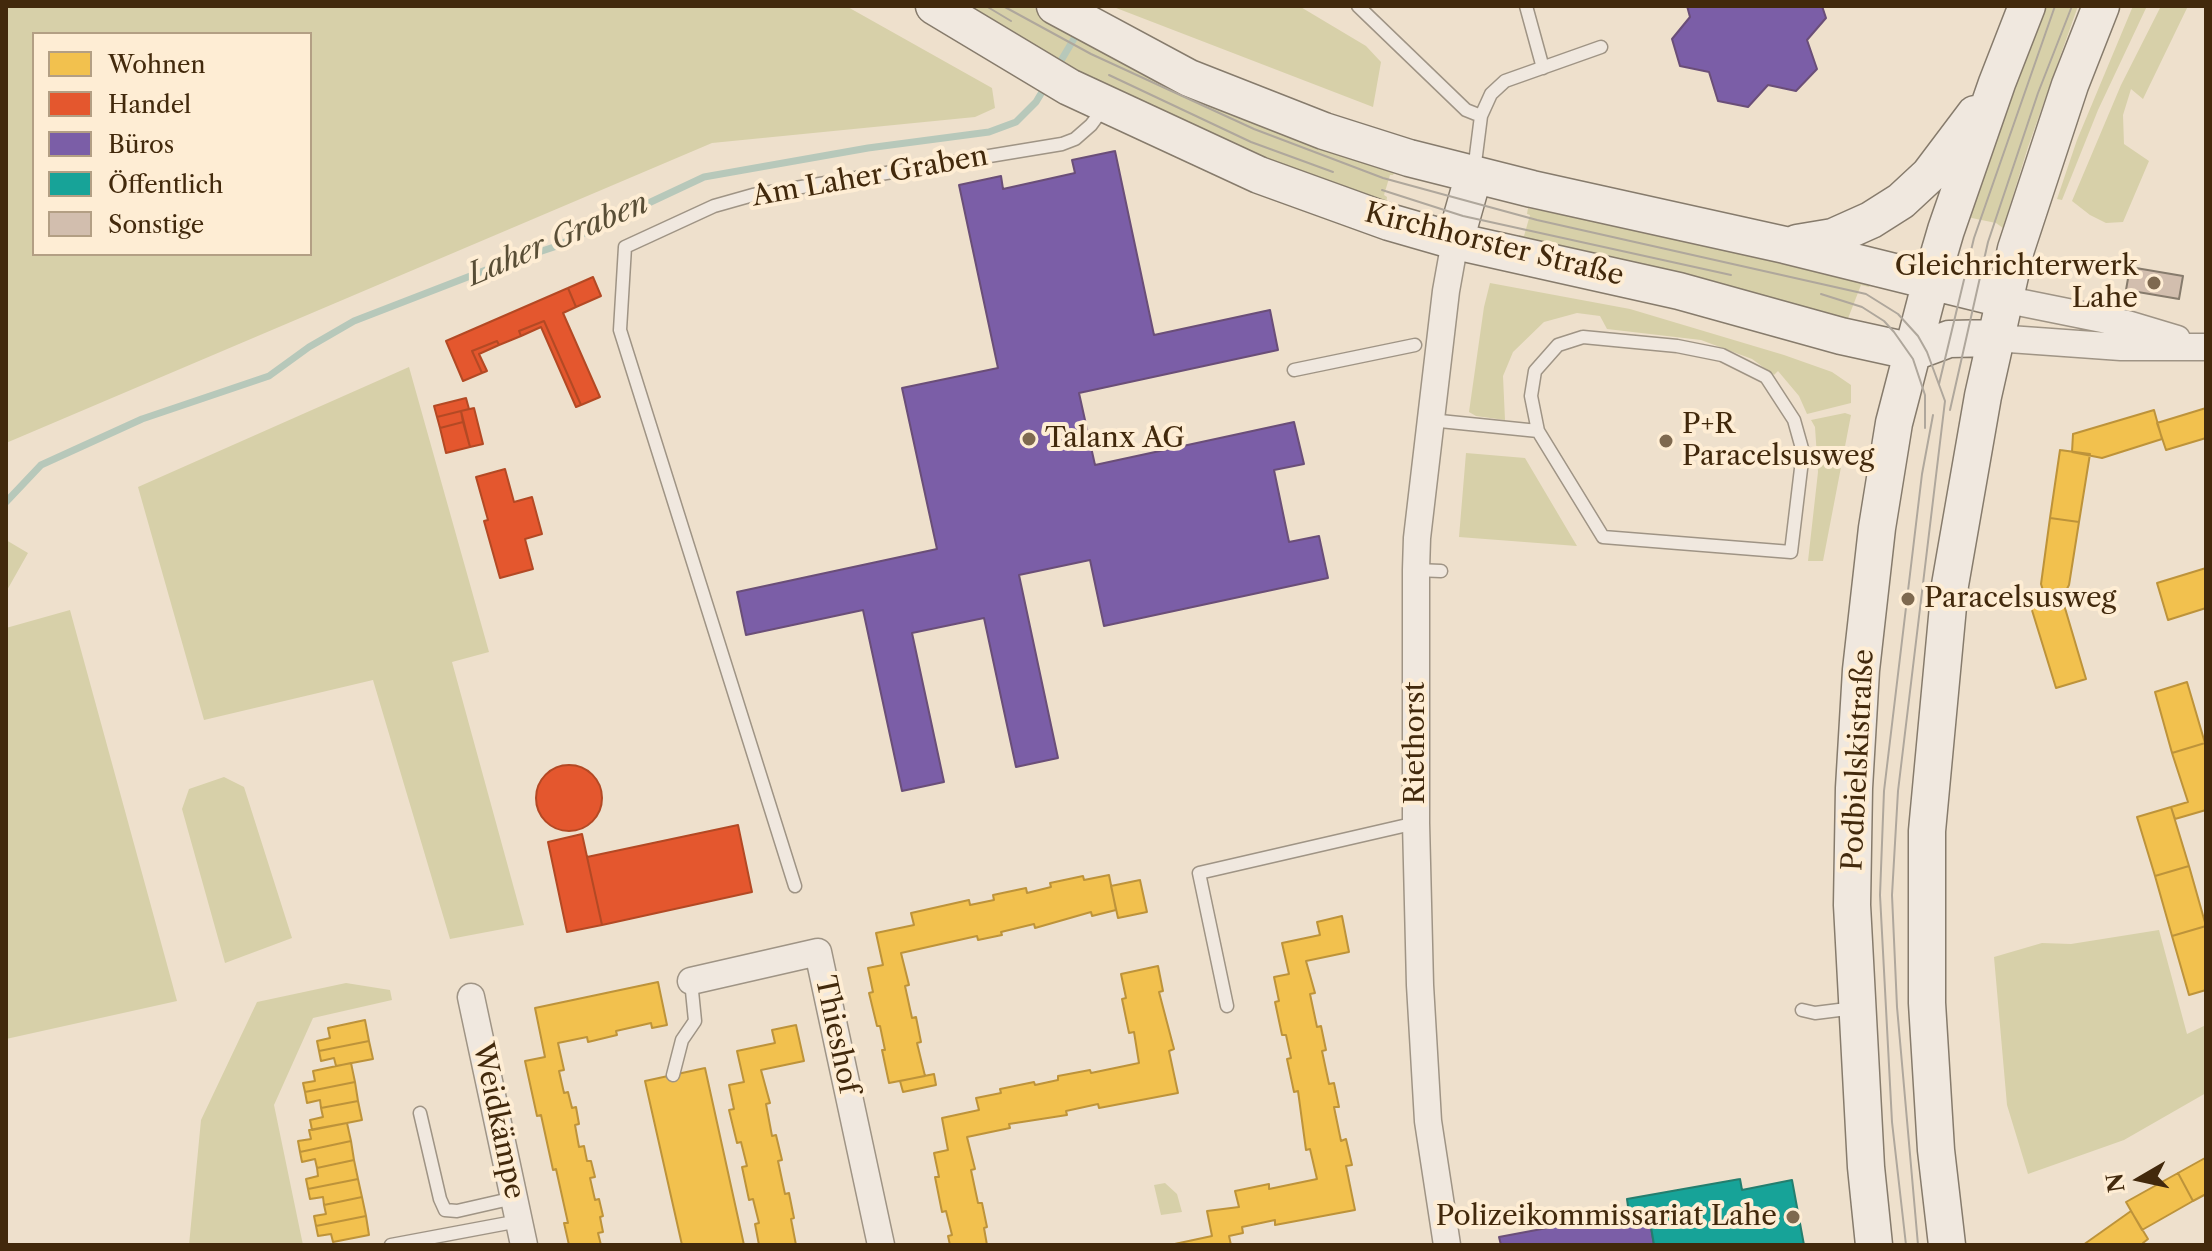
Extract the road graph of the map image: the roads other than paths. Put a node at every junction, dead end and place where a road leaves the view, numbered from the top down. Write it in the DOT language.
graph roads {
  1 [pos="934,6"];
  2 [pos="1056,6"];
  3 [pos="1358,6"];
  4 [pos="1526,6"];
  5 [pos="2027,6"];
  6 [pos="2101,6"];
  7 [pos="1601,47"];
  8 [pos="1543,68"];
  9 [pos="1997,83"];
  10 [pos="1106,104"];
  11 [pos="1481,116"];
  12 [pos="1474,174"];
  13 [pos="1455,241"];
  14 [pos="1785,245"];
  15 [pos="1931,281"];
  16 [pos="2003,299"];
  17 [pos="1995,338"];
  18 [pos="1415,345"];
  19 [pos="2205,347"];
  20 [pos="1914,352"];
  21 [pos="1294,370"];
  22 [pos="1430,420"];
  23 [pos="1538,431"];
  24 [pos="1416,823"];
  25 [pos="795,886"];
  26 [pos="691,981"];
  27 [pos="471,997"];
  28 [pos="1227,1006"];
  29 [pos="1856,1007"];
  30 [pos="1802,1010"];
  31 [pos="673,1075"];
  32 [pos="420,1113"];
  33 [pos="519,1221"];
  34 [pos="391,1245"];
  35 [pos="881,1245"];
  36 [pos="1447,1245"];
  37 [pos="1874,1245"];
  38 [pos="1947,1245"];
  1 -- 10 [label="main road, Kirchhorster Straße"];
  2 -- 12 [label="main road"];
  3 -- 11 [label="lane"];
  4 -- 8 [label="lane"];
  5 -- 9 [label="main road"];
  6 -- 16 [label="main road"];
  7 -- 8 [label="lane"];
  8 -- 11 [label="lane"];
  9 -- 14 [label="main road"];
  9 -- 15 [label="main road, Podbielskistraße"];
  10 -- 13 [label="main road, Kirchhorster Straße"];
  10 -- 25 [label="lane, Am Laher Graben"];
  11 -- 12 [label="lane"];
  12 -- 13 [label="main road"];
  12 -- 14 [label="main road"];
  13 -- 20 [label="main road, Kirchhorster Straße"];
  13 -- 22 [label="street, Riethorst"];
  14 -- 15 [label="main road"];
  15 -- 16 [label="main road"];
  15 -- 20 [label="main road, Podbielskistraße"];
  16 -- 17 [label="main road"];
  16 -- 19 [label="street"];
  17 -- 19 [label="street"];
  17 -- 20 [label="main road"];
  17 -- 38 [label="main road"];
  18 -- 21 [label="lane"];
  20 -- 29 [label="main road, Podbielskistraße"];
  22 -- 23 [label="lane"];
  22 -- 24 [label="street, Riethorst"];
  23 -- 23 [label="lane"];
  24 -- 28 [label="lane"];
  24 -- 36 [label="street, Riethorst"];
  26 -- 31 [label="lane"];
  26 -- 35 [label="street, Thieshof"];
  27 -- 33 [label="street, Weidkämpe"];
  29 -- 30 [label="lane"];
  29 -- 37 [label="main road, Podbielskistraße"];
  32 -- 33 [label="lane"];
  33 -- 34 [label="lane"];
}
